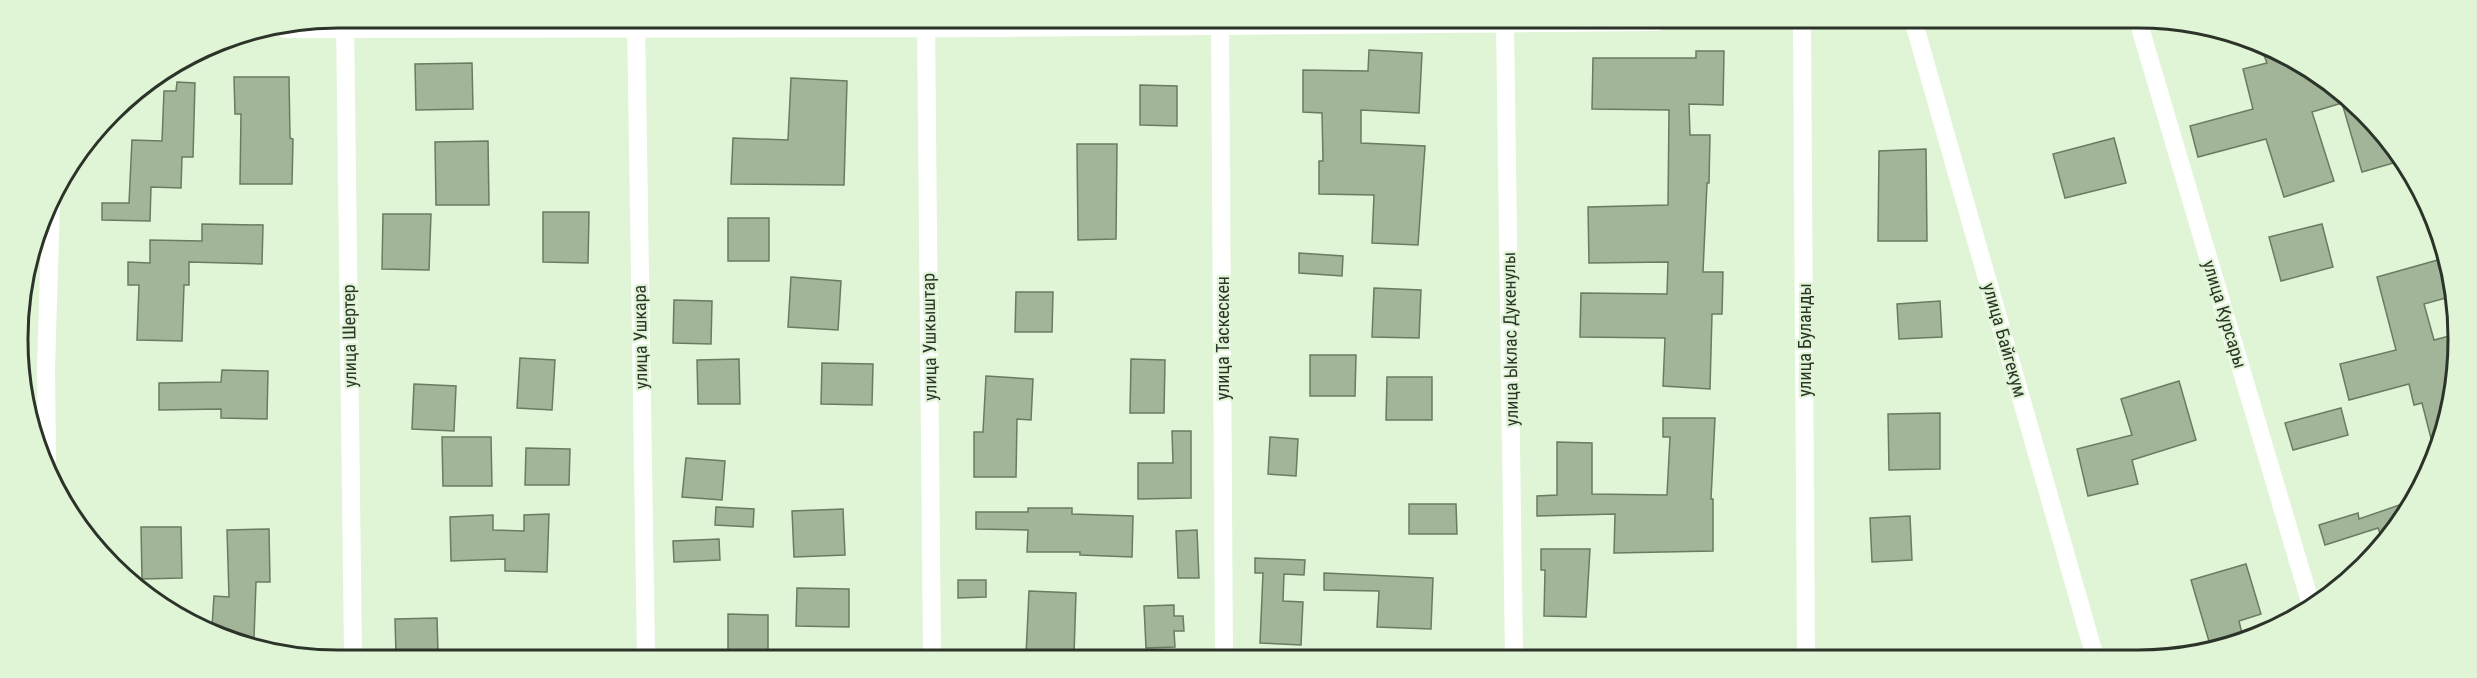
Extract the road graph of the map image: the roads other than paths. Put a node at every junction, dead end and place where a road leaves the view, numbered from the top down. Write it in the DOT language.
graph roads {
  1 [pos="345,28"];
  2 [pos="636,28"];
  3 [pos="926,28"];
  4 [pos="1220,28"];
  5 [pos="1505,28"];
  6 [pos="1802,28"];
  7 [pos="1915,28"];
  8 [pos="2140,28"];
  9 [pos="50,224"];
  10 [pos="47,444"];
  11 [pos="2309,598"];
  12 [pos="353,650"];
  13 [pos="646,650"];
  14 [pos="932,650"];
  15 [pos="1224,650"];
  16 [pos="1514,650"];
  17 [pos="1806,650"];
  18 [pos="2093,650"];
  1 -- 12 [label="street, улица Шертер"];
  2 -- 13 [label="street, улица Ушкара"];
  3 -- 14 [label="street, улица Ушкыштар"];
  4 -- 15 [label="street, улица Таскескен"];
  5 -- 16 [label="street, улица Ыклас Дукенулы"];
  6 -- 17 [label="street, улица Буланды"];
  7 -- 18 [label="street, улица Байгекум"];
  8 -- 11 [label="street, улица Курсары"];
  9 -- 10 [label="street"];
}
